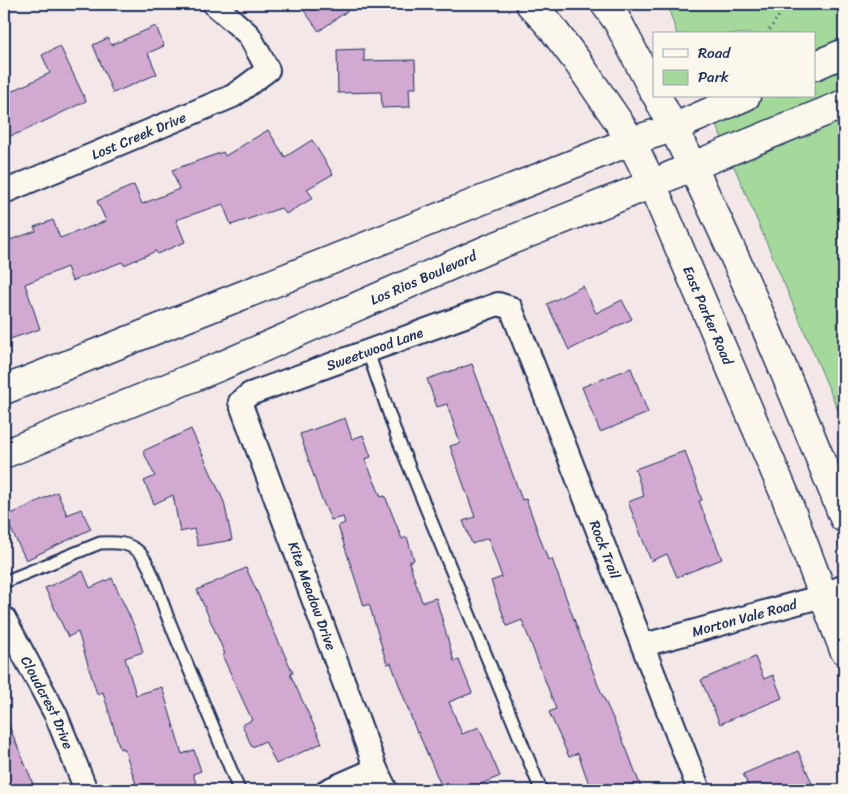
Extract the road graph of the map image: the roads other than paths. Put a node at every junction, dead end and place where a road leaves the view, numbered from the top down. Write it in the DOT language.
graph roads {
  1 [pos="214,4"];
  2 [pos="530,4"];
  3 [pos="605,4"];
  4 [pos="844,53"];
  5 [pos="816,65"];
  6 [pos="653,90"];
  7 [pos="658,98"];
  8 [pos="741,98"];
  9 [pos="844,104"];
  10 [pos="673,128"];
  11 [pos="631,141"];
  12 [pos="693,166"];
  13 [pos="652,184"];
  14 [pos="4,192"];
  15 [pos="511,308"];
  16 [pos="368,352"];
  17 [pos="4,390"];
  18 [pos="240,402"];
  19 [pos="4,454"];
  20 [pos="844,518"];
  21 [pos="4,582"];
  22 [pos="834,591"];
  23 [pos="4,618"];
  24 [pos="644,645"];
  25 [pos="844,650"];
  26 [pos="376,769"];
  27 [pos="86,790"];
  28 [pos="239,790"];
  29 [pos="328,790"];
  30 [pos="386,790"];
  31 [pos="541,790"];
  32 [pos="700,790"];
  1 -- 14 [label="street, Lost Creek Drive"];
  2 -- 11 [label="main road, East Parker Road"];
  3 -- 6 [label="main road"];
  4 -- 5 [label="main road"];
  7 -- 10 [label="main road"];
  8 -- 10 [label="main road"];
  9 -- 12 [label="main road, Los Rios Boulevard"];
  10 -- 11 [label="main road"];
  10 -- 12 [label="main road"];
  11 -- 13 [label="main road, East Parker Road"];
  11 -- 17 [label="main road"];
  12 -- 13 [label="main road, Los Rios Boulevard"];
  12 -- 20 [label="main road"];
  13 -- 19 [label="main road, Los Rios Boulevard"];
  13 -- 22 [label="main road, East Parker Road"];
  15 -- 16 [label="street, Sweetwood Lane"];
  15 -- 24 [label="street, Rock Trail"];
  16 -- 18 [label="street, Sweetwood Lane"];
  16 -- 31 [label="lane"];
  18 -- 26 [label="street, Kite Meadow Drive"];
  21 -- 28 [label="lane"];
  22 -- 24 [label="street, Morton Vale Road"];
  22 -- 25 [label="main road, East Parker Road"];
  23 -- 27 [label="street, Cloudcrest Drive"];
  24 -- 32 [label="street, Rock Trail"];
  26 -- 29 [label="street"];
  26 -- 30 [label="street, Kite Meadow Drive"];
}
